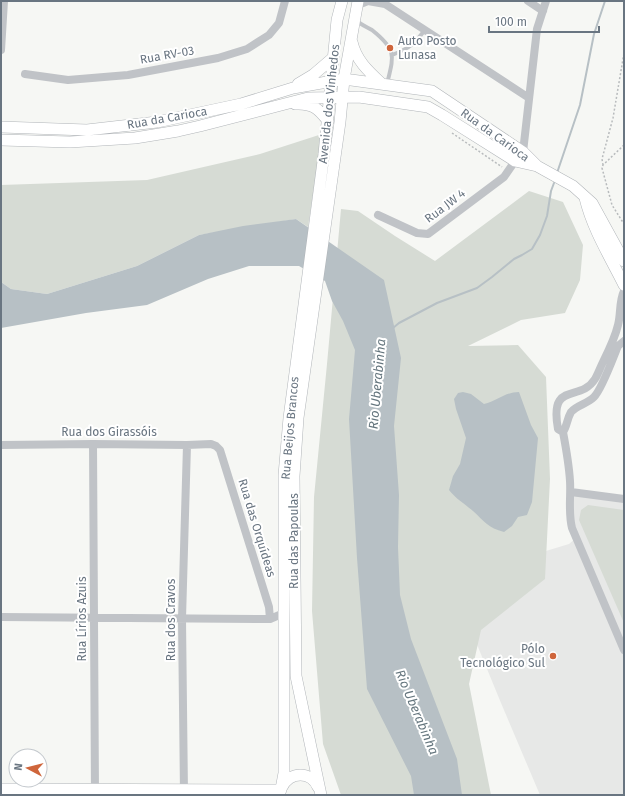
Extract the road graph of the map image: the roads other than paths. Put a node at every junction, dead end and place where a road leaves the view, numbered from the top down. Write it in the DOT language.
graph roads {
  1 [pos="4,1"];
  2 [pos="285,1"];
  3 [pos="342,1"];
  4 [pos="528,1"];
  5 [pos="546,1"];
  6 [pos="358,3"];
  7 [pos="543,11"];
  8 [pos="355,19"];
  9 [pos="425,30"];
  10 [pos="351,39"];
  11 [pos="1,50"];
  12 [pos="392,54"];
  13 [pos="334,57"];
  14 [pos="25,74"];
  15 [pos="344,79"];
  16 [pos="331,80"];
  17 [pos="384,84"];
  18 [pos="293,88"];
  19 [pos="329,97"];
  20 [pos="359,97"];
  21 [pos="343,98"];
  22 [pos="530,98"];
  23 [pos="448,101"];
  24 [pos="275,106"];
  25 [pos="442,115"];
  26 [pos="470,116"];
  27 [pos="328,121"];
  28 [pos="340,122"];
  29 [pos="1,127"];
  30 [pos="464,128"];
  31 [pos="1,137"];
  32 [pos="1,140"];
  33 [pos="524,152"];
  34 [pos="514,163"];
  35 [pos="539,167"];
  36 [pos="585,197"];
  37 [pos="325,204"];
  38 [pos="378,214"];
  39 [pos="624,261"];
  40 [pos="312,285"];
  41 [pos="624,285"];
  42 [pos="624,291"];
  43 [pos="624,342"];
  44 [pos="608,360"];
  45 [pos="563,432"];
  46 [pos="1,444"];
  47 [pos="93,444"];
  48 [pos="187,445"];
  49 [pos="216,446"];
  50 [pos="571,492"];
  51 [pos="624,499"];
  52 [pos="284,613"];
  53 [pos="1,617"];
  54 [pos="94,617"];
  55 [pos="182,619"];
  56 [pos="270,619"];
  57 [pos="624,650"];
  58 [pos="1,789"];
  59 [pos="281,791"];
  60 [pos="184,792"];
  61 [pos="94,793"];
  62 [pos="320,793"];
  1 -- 11 [label="street"];
  2 -- 14 [label="street, Rua RV-03"];
  3 -- 13 [label="main road, Avenida dos Vinhedos"];
  4 -- 7 [label="street"];
  5 -- 7 [label="street"];
  6 -- 8 [label="main road, Avenida dos Vinhedos"];
  6 -- 9 [label="street"];
  7 -- 22 [label="street"];
  8 -- 10 [label="main road, Avenida dos Vinhedos"];
  8 -- 12 [label="lane"];
  9 -- 12 [label="lane"];
  9 -- 22 [label="street"];
  10 -- 15 [label="main road, Avenida dos Vinhedos"];
  10 -- 17 [label="main road"];
  12 -- 17 [label="lane"];
  13 -- 16 [label="main road, Avenida dos Vinhedos"];
  13 -- 18 [label="main road"];
  15 -- 16 [label="main road, Rua da Carioca"];
  15 -- 17 [label="main road, Rua da Carioca"];
  15 -- 21 [label="main road, Avenida dos Vinhedos"];
  16 -- 18 [label="main road, Rua da Carioca"];
  16 -- 19 [label="main road, Avenida dos Vinhedos"];
  17 -- 23 [label="main road, Rua da Carioca"];
  18 -- 29 [label="main road, Rua da Carioca"];
  19 -- 21 [label="main road, Rua da Carioca"];
  19 -- 24 [label="main road, Rua da Carioca"];
  19 -- 27 [label="main road, Avenida dos Vinhedos"];
  20 -- 21 [label="main road, Rua da Carioca"];
  20 -- 25 [label="main road, Rua da Carioca"];
  20 -- 28 [label="main road"];
  21 -- 28 [label="main road, Avenida dos Vinhedos"];
  22 -- 33 [label="street"];
  23 -- 25 [label="main road"];
  23 -- 26 [label="main road, Rua da Carioca"];
  24 -- 27 [label="main road"];
  24 -- 32 [label="main road, Rua da Carioca"];
  25 -- 30 [label="main road, Rua da Carioca"];
  26 -- 30 [label="main road"];
  26 -- 33 [label="main road, Rua da Carioca"];
  27 -- 37 [label="main road, Avenida dos Vinhedos"];
  28 -- 37 [label="main road, Avenida dos Vinhedos"];
  29 -- 31 [label="street"];
  30 -- 34 [label="main road, Rua da Carioca"];
  33 -- 35 [label="main road, Rua da Carioca"];
  34 -- 35 [label="main road, Rua da Carioca"];
  34 -- 38 [label="street, Rua JW 4"];
  35 -- 36 [label="main road"];
  36 -- 39 [label="main road"];
  36 -- 41 [label="main road"];
  37 -- 40 [label="main road"];
  40 -- 52 [label="main road, Rua Beijos Brancos"];
  40 -- 62 [label="main road, Rua das Papoulas"];
  42 -- 44 [label="street"];
  43 -- 44 [label="street"];
  44 -- 45 [label="street"];
  44 -- 45 [label="street"];
  45 -- 50 [label="street"];
  46 -- 47 [label="street, Rua dos Girassóis"];
  47 -- 48 [label="street, Rua dos Girassóis"];
  47 -- 54 [label="street, Rua Lírios Azuis"];
  48 -- 49 [label="street, Rua dos Girassóis"];
  48 -- 55 [label="street, Rua dos Cravos"];
  49 -- 56 [label="street, Rua das Orquídeas"];
  50 -- 51 [label="street"];
  50 -- 57 [label="street"];
  52 -- 56 [label="street"];
  52 -- 59 [label="main road, Rua Beijos Brancos"];
  53 -- 54 [label="street"];
  54 -- 55 [label="street"];
  54 -- 61 [label="street, Rua Lírios Azuis"];
  55 -- 56 [label="street"];
  55 -- 60 [label="street, Rua dos Cravos"];
  58 -- 61 [label="main road"];
  59 -- 60 [label="main road"];
  59 -- 62 [label="main road"];
  60 -- 61 [label="main road"];
}
